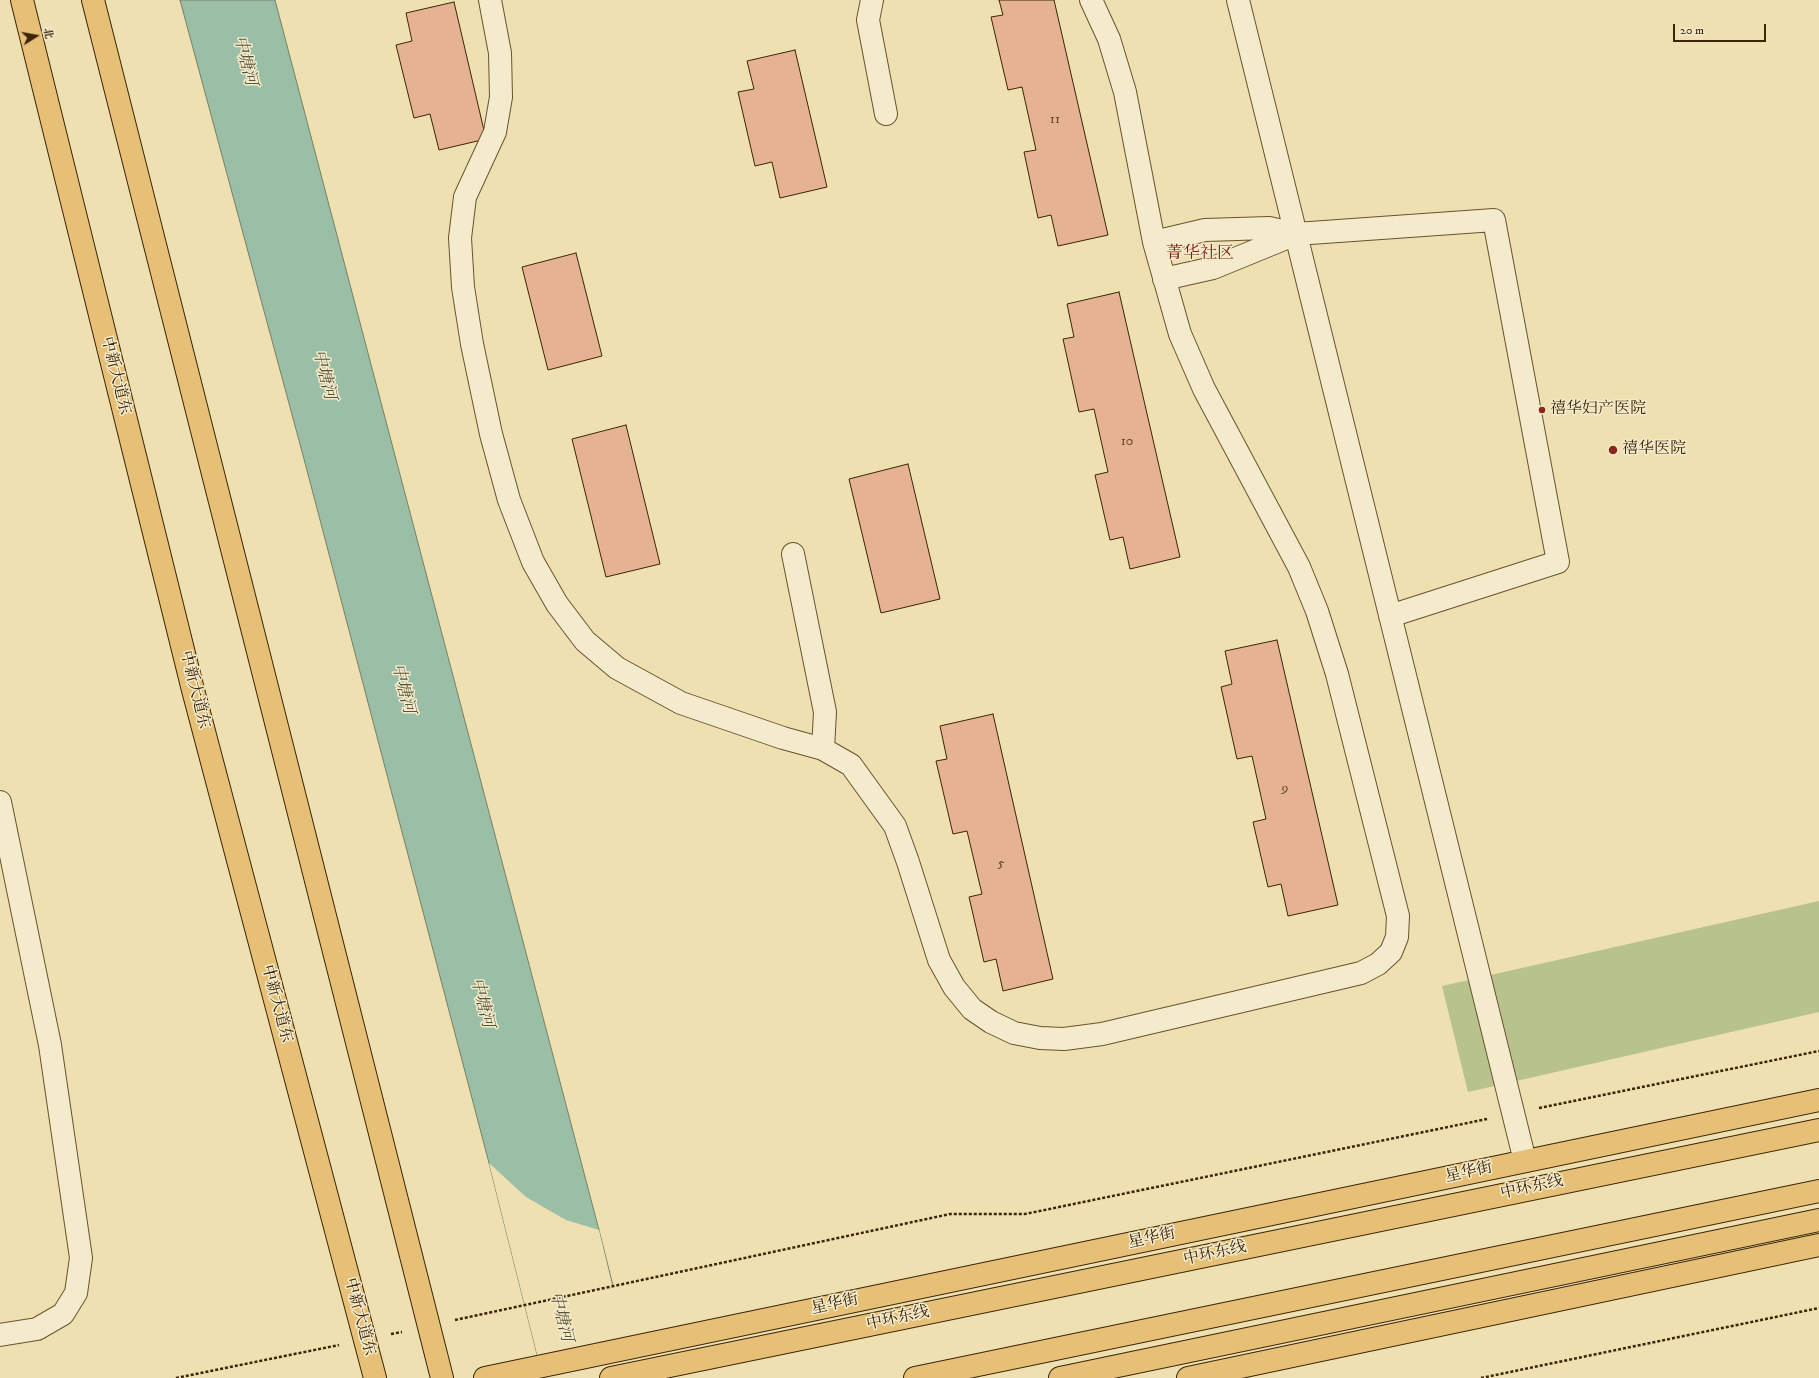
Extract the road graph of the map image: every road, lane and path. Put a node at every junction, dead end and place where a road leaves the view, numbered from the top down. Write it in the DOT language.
graph roads {
  1 [pos="22,0"];
  2 [pos="93,0"];
  3 [pos="490,0"];
  4 [pos="872,0"];
  5 [pos="1091,0"];
  6 [pos="1238,0"];
  7 [pos="886,114"];
  8 [pos="1296,234"];
  9 [pos="1154,242"];
  10 [pos="1164,279"];
  11 [pos="793,554"];
  12 [pos="1390,616"];
  13 [pos="823,749"];
  14 [pos="0,802"];
  15 [pos="1819,1051"];
  16 [pos="1819,1100"];
  17 [pos="1513,1114"];
  18 [pos="1819,1130"];
  19 [pos="1525,1161"];
  20 [pos="1819,1191"];
  21 [pos="1819,1220"];
  22 [pos="1819,1245"];
  23 [pos="524,1305"];
  24 [pos="1819,1308"];
  25 [pos="0,1335"];
  26 [pos="375,1378"];
  27 [pos="442,1378"];
  28 [pos="485,1378"];
  29 [pos="611,1378"];
  30 [pos="915,1378"];
  31 [pos="1060,1378"];
  32 [pos="1188,1378"];
  33 [pos="1481,1378"];
  1 -- 26 [label="main road, 中新大道东"];
  2 -- 27 [label="main road"];
  3 -- 13 [label="street"];
  4 -- 7 [label="street"];
  5 -- 9 [label="street"];
  6 -- 8 [label="street"];
  8 -- 9 [label="street"];
  8 -- 10 [label="street"];
  8 -- 12 [label="street"];
  8 -- 12 [label="street"];
  9 -- 10 [label="street"];
  10 -- 13 [label="street"];
  11 -- 13 [label="street"];
  12 -- 17 [label="street"];
  14 -- 25 [label="street"];
  15 -- 17 [label="path"];
  16 -- 19 [label="main road, 星华街"];
  17 -- 19 [label="street"];
  17 -- 23 [label="path"];
  18 -- 29 [label="main road, 中环东线"];
  19 -- 28 [label="main road, 星华街"];
  20 -- 30 [label="main road"];
  21 -- 31 [label="main road"];
  22 -- 32 [label="main road"];
  24 -- 33 [label="path"];
}
